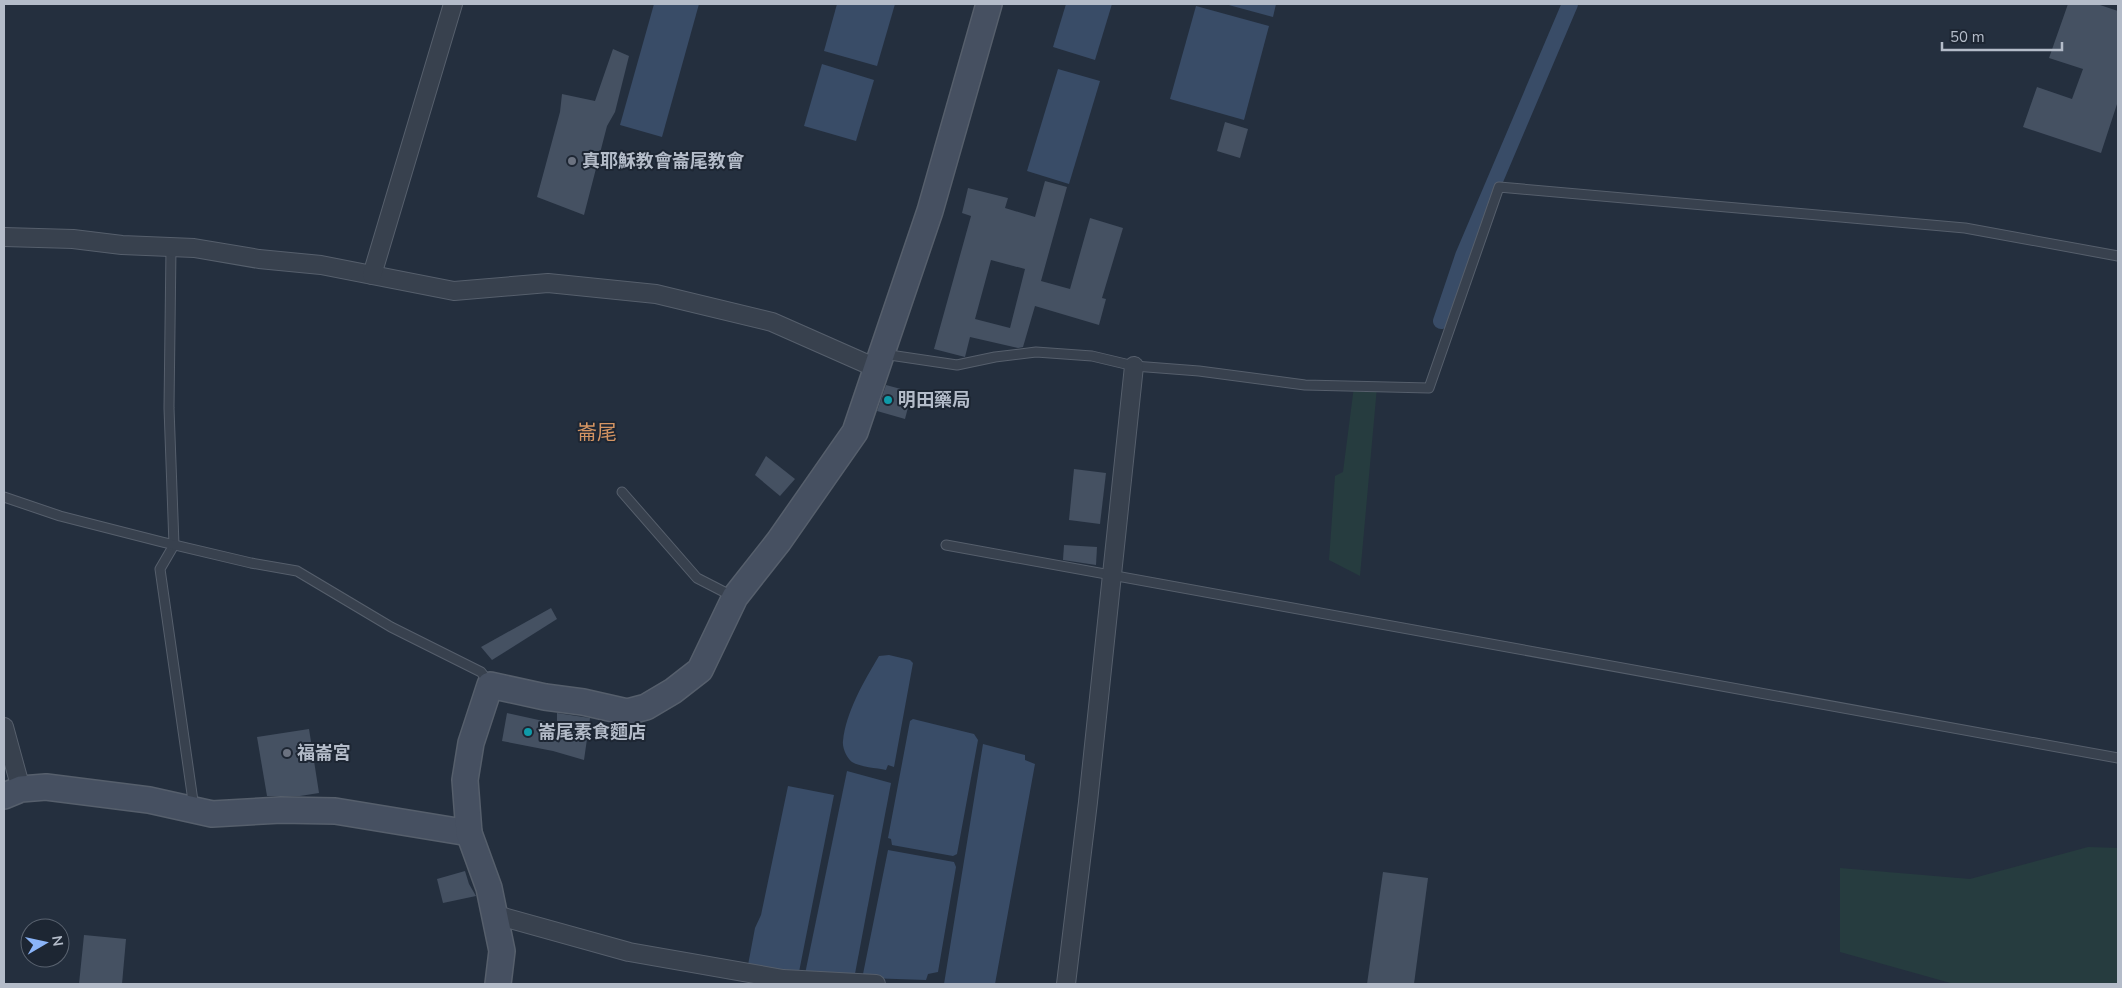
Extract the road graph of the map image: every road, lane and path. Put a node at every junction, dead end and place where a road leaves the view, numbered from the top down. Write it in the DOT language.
graph roads {
  1 [pos="453,4"];
  2 [pos="989,4"];
  3 [pos="4,237"];
  4 [pos="171,248"];
  5 [pos="2118,256"];
  6 [pos="372,275"];
  7 [pos="878,361"];
  8 [pos="1134,366"];
  9 [pos="622,492"];
  10 [pos="4,497"];
  11 [pos="174,545"];
  12 [pos="946,545"];
  13 [pos="1112,575"];
  14 [pos="735,597"];
  15 [pos="490,684"];
  16 [pos="4,727"];
  17 [pos="2118,758"];
  18 [pos="12,792"];
  19 [pos="194,809"];
  20 [pos="469,833"];
  21 [pos="496,915"];
  22 [pos="498,984"];
  23 [pos="876,984"];
  24 [pos="1066,984"];
  1 -- 6 [label="street"];
  2 -- 7 [label="street"];
  3 -- 4 [label="street"];
  4 -- 6 [label="street"];
  4 -- 11 [label="lane"];
  5 -- 8 [label="lane"];
  6 -- 7 [label="street"];
  7 -- 8 [label="lane"];
  7 -- 14 [label="street"];
  8 -- 13 [label="street"];
  9 -- 14 [label="lane"];
  10 -- 11 [label="lane"];
  11 -- 15 [label="lane"];
  11 -- 19 [label="lane"];
  12 -- 13 [label="lane"];
  13 -- 17 [label="lane"];
  13 -- 24 [label="street"];
  14 -- 15 [label="street"];
  15 -- 20 [label="street"];
  16 -- 18 [label="street"];
  18 -- 19 [label="street"];
  19 -- 20 [label="street"];
  20 -- 21 [label="street"];
  21 -- 22 [label="street"];
  21 -- 23 [label="street"];
}
